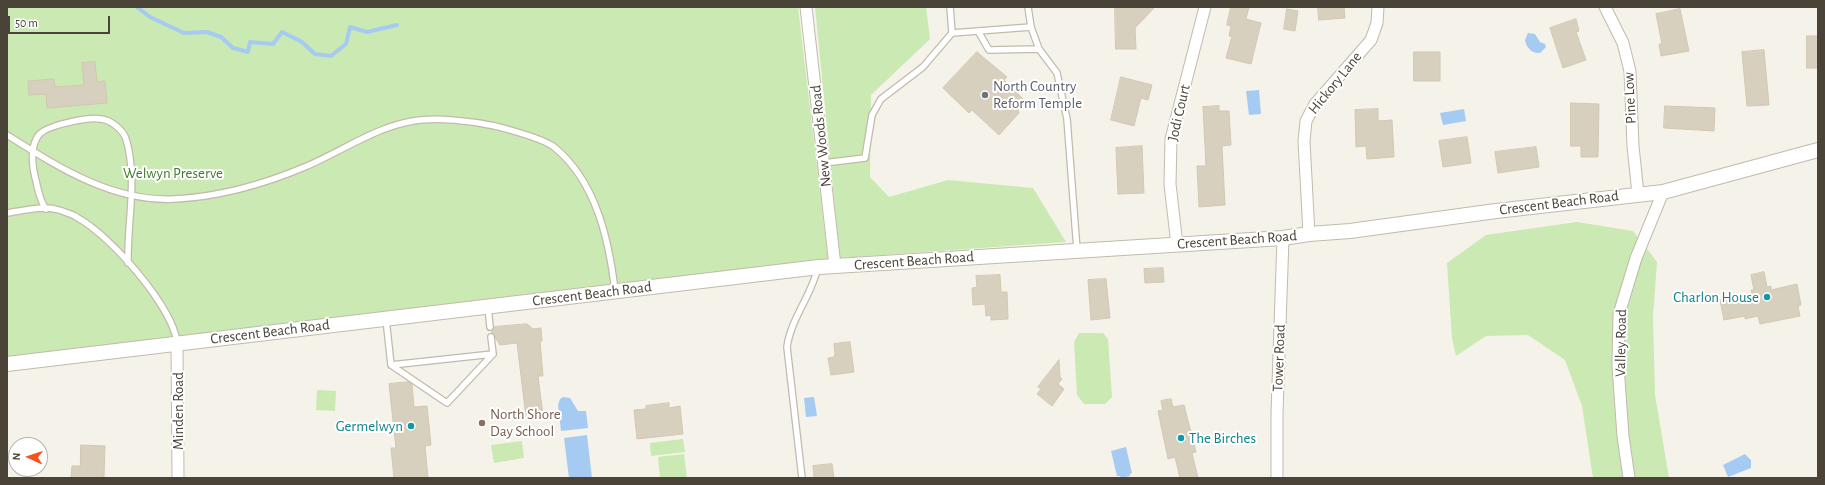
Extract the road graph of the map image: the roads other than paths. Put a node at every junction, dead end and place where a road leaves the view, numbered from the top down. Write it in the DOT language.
graph roads {
  1 [pos="806,7"];
  2 [pos="950,7"];
  3 [pos="1028,7"];
  4 [pos="1205,7"];
  5 [pos="1378,7"];
  6 [pos="1605,7"];
  7 [pos="1031,27"];
  8 [pos="978,31"];
  9 [pos="952,33"];
  10 [pos="1039,49"];
  11 [pos="7,135"];
  12 [pos="1818,150"];
  13 [pos="33,151"];
  14 [pos="824,163"];
  15 [pos="1663,192"];
  16 [pos="1638,194"];
  17 [pos="132,196"];
  18 [pos="46,209"];
  19 [pos="7,213"];
  20 [pos="1309,234"];
  21 [pos="1283,238"];
  22 [pos="1177,245"];
  23 [pos="1077,251"];
  24 [pos="128,263"];
  25 [pos="835,266"];
  26 [pos="818,267"];
  27 [pos="615,292"];
  28 [pos="488,307"];
  29 [pos="386,318"];
  30 [pos="490,327"];
  31 [pos="491,337"];
  32 [pos="177,344"];
  33 [pos="493,354"];
  34 [pos="7,364"];
  35 [pos="391,365"];
  36 [pos="178,478"];
  37 [pos="802,478"];
  38 [pos="1277,478"];
  39 [pos="1629,478"];
  1 -- 14 [label="street, New Woods Road"];
  2 -- 9 [label="lane"];
  3 -- 7 [label="lane"];
  4 -- 22 [label="street, Jodi Court"];
  5 -- 20 [label="street, Hickory Lane"];
  6 -- 16 [label="street, Pine Low"];
  7 -- 8 [label="lane"];
  7 -- 10 [label="lane"];
  8 -- 9 [label="lane"];
  8 -- 10 [label="lane"];
  9 -- 14 [label="lane"];
  10 -- 23 [label="lane"];
  11 -- 13 [label="lane"];
  12 -- 15 [label="street, Crescent Beach Road"];
  13 -- 17 [label="lane"];
  13 -- 17 [label="lane"];
  13 -- 18 [label="lane"];
  14 -- 25 [label="street, New Woods Road"];
  15 -- 16 [label="street, Crescent Beach Road"];
  15 -- 39 [label="street, Valley Road"];
  16 -- 20 [label="street, Crescent Beach Road"];
  17 -- 24 [label="lane"];
  17 -- 27 [label="lane"];
  18 -- 19 [label="lane"];
  18 -- 24 [label="lane"];
  20 -- 21 [label="street, Crescent Beach Road"];
  21 -- 22 [label="street, Crescent Beach Road"];
  21 -- 38 [label="street, Tower Road"];
  22 -- 23 [label="street, Crescent Beach Road"];
  23 -- 25 [label="street, Crescent Beach Road"];
  24 -- 32 [label="lane"];
  25 -- 26 [label="street, Crescent Beach Road"];
  26 -- 27 [label="street, Crescent Beach Road"];
  26 -- 37 [label="lane"];
  27 -- 28 [label="street, Crescent Beach Road"];
  28 -- 29 [label="street, Crescent Beach Road"];
  28 -- 30 [label="lane"];
  29 -- 32 [label="street, Crescent Beach Road"];
  29 -- 35 [label="lane"];
  31 -- 33 [label="lane"];
  32 -- 34 [label="street, Crescent Beach Road"];
  32 -- 36 [label="street, Minden Road"];
  33 -- 35 [label="lane"];
  33 -- 35 [label="lane"];
}
